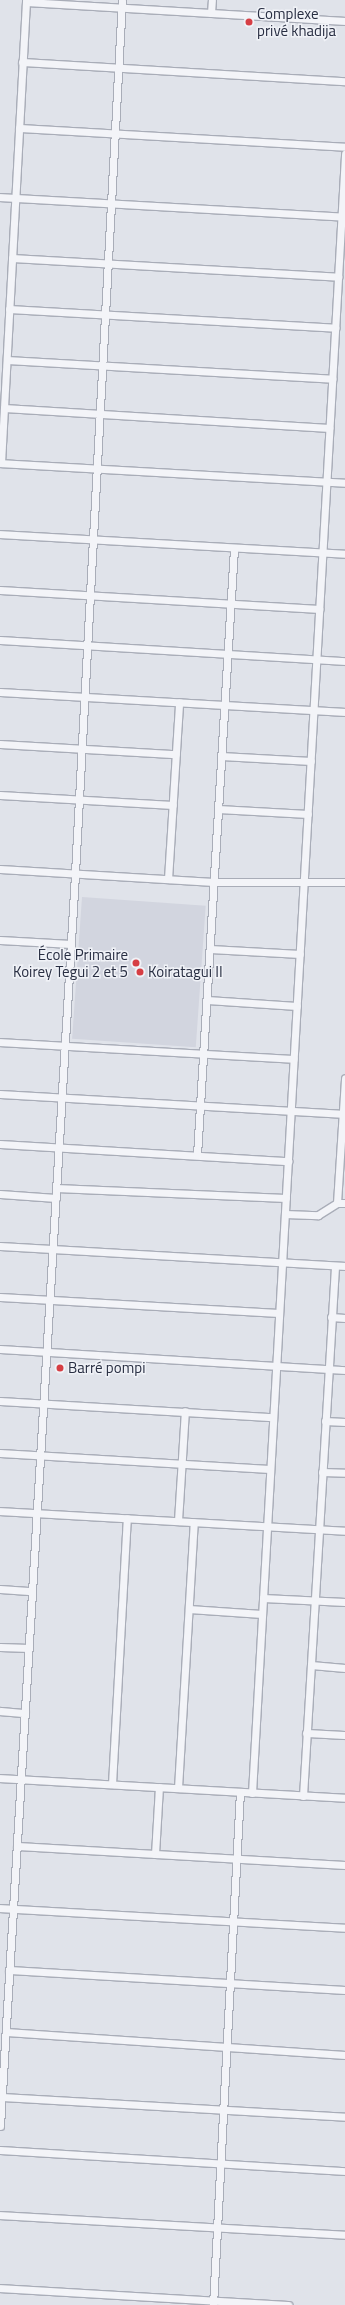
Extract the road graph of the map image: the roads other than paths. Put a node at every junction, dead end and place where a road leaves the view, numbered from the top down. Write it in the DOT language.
graph roads {
  1 [pos="212,0"];
  2 [pos="26,1"];
  3 [pos="122,4"];
  4 [pos="211,13"];
  5 [pos="345,21"];
  6 [pos="22,62"];
  7 [pos="118,68"];
  8 [pos="345,81"];
  9 [pos="19,128"];
  10 [pos="115,134"];
  11 [pos="345,147"];
  12 [pos="345,154"];
  13 [pos="0,197"];
  14 [pos="15,198"];
  15 [pos="111,204"];
  16 [pos="343,217"];
  17 [pos="12,258"];
  18 [pos="108,263"];
  19 [pos="338,277"];
  20 [pos="9,309"];
  21 [pos="105,315"];
  22 [pos="335,328"];
  23 [pos="7,360"];
  24 [pos="102,365"];
  25 [pos="332,379"];
  26 [pos="4,408"];
  27 [pos="100,414"];
  28 [pos="330,428"];
  29 [pos="0,463"];
  30 [pos="97,469"];
  31 [pos="326,482"];
  32 [pos="345,483"];
  33 [pos="0,534"];
  34 [pos="93,540"];
  35 [pos="234,548"];
  36 [pos="322,553"];
  37 [pos="345,554"];
  38 [pos="0,590"];
  39 [pos="90,595"];
  40 [pos="231,603"];
  41 [pos="319,609"];
  42 [pos="0,640"];
  43 [pos="87,646"];
  44 [pos="228,654"];
  45 [pos="316,659"];
  46 [pos="345,661"];
  47 [pos="0,692"];
  48 [pos="85,696"];
  49 [pos="179,702"];
  50 [pos="224,705"];
  51 [pos="313,710"];
  52 [pos="345,712"];
  53 [pos="0,744"];
  54 [pos="82,749"];
  55 [pos="176,754"];
  56 [pos="221,756"];
  57 [pos="311,761"];
  58 [pos="0,795"];
  59 [pos="79,800"];
  60 [pos="173,806"];
  61 [pos="218,808"];
  62 [pos="308,814"];
  63 [pos="0,869"];
  64 [pos="75,874"];
  65 [pos="168,879"];
  66 [pos="214,882"];
  67 [pos="345,882"];
  68 [pos="304,883"];
  69 [pos="0,940"];
  70 [pos="71,944"];
  71 [pos="210,949"];
  72 [pos="300,954"];
  73 [pos="207,1000"];
  74 [pos="297,1006"];
  75 [pos="0,1042"];
  76 [pos="65,1046"];
  77 [pos="204,1054"];
  78 [pos="294,1059"];
  79 [pos="345,1078"];
  80 [pos="0,1094"];
  81 [pos="62,1097"];
  82 [pos="200,1105"];
  83 [pos="291,1111"];
  84 [pos="344,1114"];
  85 [pos="0,1144"];
  86 [pos="59,1147"];
  87 [pos="197,1155"];
  88 [pos="288,1161"];
  89 [pos="342,1165"];
  90 [pos="56,1188"];
  91 [pos="0,1194"];
  92 [pos="56,1198"];
  93 [pos="286,1198"];
  94 [pos="337,1203"];
  95 [pos="345,1203"];
  96 [pos="285,1214"];
  97 [pos="0,1246"];
  98 [pos="53,1249"];
  99 [pos="282,1262"];
  100 [pos="334,1266"];
  101 [pos="345,1266"];
  102 [pos="0,1297"];
  103 [pos="50,1300"];
  104 [pos="279,1313"];
  105 [pos="331,1317"];
  106 [pos="345,1318"];
  107 [pos="0,1349"];
  108 [pos="46,1352"];
  109 [pos="276,1366"];
  110 [pos="328,1369"];
  111 [pos="345,1370"];
  112 [pos="0,1400"];
  113 [pos="43,1403"];
  114 [pos="185,1412"];
  115 [pos="274,1417"];
  116 [pos="325,1421"];
  117 [pos="345,1422"];
  118 [pos="0,1453"];
  119 [pos="40,1455"];
  120 [pos="182,1463"];
  121 [pos="270,1469"];
  122 [pos="322,1472"];
  123 [pos="345,1473"];
  124 [pos="0,1511"];
  125 [pos="37,1513"];
  126 [pos="128,1518"];
  127 [pos="178,1521"];
  128 [pos="194,1522"];
  129 [pos="267,1526"];
  130 [pos="319,1529"];
  131 [pos="345,1531"];
  132 [pos="0,1589"];
  133 [pos="32,1591"];
  134 [pos="263,1598"];
  135 [pos="314,1601"];
  136 [pos="345,1602"];
  137 [pos="189,1609"];
  138 [pos="262,1614"];
  139 [pos="0,1647"];
  140 [pos="29,1648"];
  141 [pos="310,1665"];
  142 [pos="345,1668"];
  143 [pos="0,1711"];
  144 [pos="25,1712"];
  145 [pos="306,1733"];
  146 [pos="345,1735"];
  147 [pos="0,1778"];
  148 [pos="21,1779"];
  149 [pos="112,1784"];
  150 [pos="159,1787"];
  151 [pos="178,1788"];
  152 [pos="240,1792"];
  153 [pos="252,1793"];
  154 [pos="303,1796"];
  155 [pos="345,1798"];
  156 [pos="17,1846"];
  157 [pos="155,1854"];
  158 [pos="236,1859"];
  159 [pos="345,1865"];
  160 [pos="0,1908"];
  161 [pos="13,1909"];
  162 [pos="233,1922"];
  163 [pos="345,1928"];
  164 [pos="9,1970"];
  165 [pos="230,1983"];
  166 [pos="345,1990"];
  167 [pos="6,2032"];
  168 [pos="226,2047"];
  169 [pos="345,2055"];
  170 [pos="2,2074"];
  171 [pos="2,2097"];
  172 [pos="223,2110"];
  173 [pos="345,2117"];
  174 [pos="0,2126"];
  175 [pos="0,2150"];
  176 [pos="220,2163"];
  177 [pos="345,2171"];
  178 [pos="0,2215"];
  179 [pos="217,2227"];
  180 [pos="345,2234"];
  181 [pos="0,2288"];
  182 [pos="213,2303"];
  183 [pos="288,2305"];
  1 -- 4 [label="street"];
  2 -- 3 [label="street"];
  2 -- 6 [label="street"];
  3 -- 4 [label="street"];
  3 -- 7 [label="street"];
  4 -- 5 [label="street"];
  6 -- 7 [label="street"];
  6 -- 9 [label="street"];
  7 -- 8 [label="street"];
  7 -- 10 [label="street"];
  9 -- 10 [label="street"];
  9 -- 14 [label="street"];
  10 -- 11 [label="street"];
  10 -- 15 [label="street"];
  12 -- 16 [label="street"];
  13 -- 14 [label="street"];
  14 -- 15 [label="street"];
  14 -- 17 [label="street"];
  15 -- 16 [label="street"];
  15 -- 18 [label="street"];
  16 -- 19 [label="street"];
  17 -- 18 [label="street"];
  17 -- 20 [label="street"];
  18 -- 19 [label="street"];
  18 -- 21 [label="street"];
  19 -- 22 [label="street"];
  20 -- 21 [label="street"];
  20 -- 23 [label="street"];
  21 -- 22 [label="street"];
  21 -- 24 [label="street"];
  22 -- 25 [label="street"];
  23 -- 24 [label="street"];
  23 -- 26 [label="street"];
  24 -- 25 [label="street"];
  24 -- 27 [label="street"];
  25 -- 28 [label="street"];
  26 -- 27 [label="street"];
  26 -- 29 [label="street"];
  27 -- 28 [label="street"];
  27 -- 30 [label="street"];
  28 -- 31 [label="street"];
  29 -- 30 [label="street"];
  30 -- 31 [label="street"];
  30 -- 34 [label="street"];
  31 -- 32 [label="street"];
  31 -- 36 [label="street"];
  33 -- 34 [label="street"];
  34 -- 35 [label="street"];
  34 -- 39 [label="street"];
  35 -- 36 [label="street"];
  35 -- 40 [label="street"];
  36 -- 37 [label="street"];
  36 -- 41 [label="street"];
  38 -- 39 [label="street"];
  39 -- 40 [label="street"];
  39 -- 43 [label="street"];
  40 -- 41 [label="street"];
  40 -- 44 [label="street"];
  41 -- 45 [label="street"];
  42 -- 43 [label="street"];
  43 -- 44 [label="street"];
  43 -- 48 [label="street"];
  44 -- 45 [label="street"];
  44 -- 50 [label="street"];
  45 -- 46 [label="street"];
  45 -- 51 [label="street"];
  47 -- 48 [label="street"];
  48 -- 49 [label="street"];
  48 -- 54 [label="street"];
  49 -- 50 [label="street"];
  49 -- 55 [label="street"];
  50 -- 51 [label="street"];
  50 -- 56 [label="street"];
  51 -- 52 [label="street"];
  51 -- 57 [label="street"];
  53 -- 54 [label="street"];
  54 -- 55 [label="street"];
  54 -- 59 [label="street"];
  55 -- 60 [label="street"];
  56 -- 57 [label="street"];
  56 -- 61 [label="street"];
  57 -- 62 [label="street"];
  58 -- 59 [label="street"];
  59 -- 60 [label="street"];
  59 -- 64 [label="street"];
  60 -- 65 [label="street"];
  61 -- 62 [label="street"];
  61 -- 66 [label="street"];
  62 -- 68 [label="street"];
  63 -- 64 [label="street"];
  64 -- 65 [label="street"];
  64 -- 70 [label="street"];
  65 -- 66 [label="street"];
  66 -- 68 [label="street"];
  66 -- 71 [label="street"];
  67 -- 68 [label="street"];
  68 -- 72 [label="street"];
  69 -- 70 [label="street"];
  70 -- 76 [label="street"];
  71 -- 72 [label="street"];
  71 -- 73 [label="street"];
  72 -- 74 [label="street"];
  73 -- 74 [label="street"];
  73 -- 77 [label="street"];
  74 -- 78 [label="street"];
  75 -- 76 [label="street"];
  76 -- 77 [label="street"];
  76 -- 81 [label="street"];
  77 -- 78 [label="street"];
  77 -- 82 [label="street"];
  78 -- 83 [label="street"];
  79 -- 84 [label="street"];
  80 -- 81 [label="street"];
  81 -- 82 [label="street"];
  81 -- 86 [label="street"];
  82 -- 83 [label="street"];
  82 -- 87 [label="street"];
  83 -- 84 [label="street"];
  83 -- 88 [label="street"];
  84 -- 89 [label="street"];
  85 -- 86 [label="street"];
  86 -- 87 [label="street"];
  86 -- 90 [label="street"];
  87 -- 88 [label="street"];
  88 -- 93 [label="street"];
  89 -- 94 [label="street"];
  90 -- 92 [label="street"];
  90 -- 93 [label="street"];
  91 -- 92 [label="street"];
  92 -- 98 [label="street"];
  93 -- 96 [label="street"];
  94 -- 95 [label="street"];
  94 -- 96 [label="street"];
  96 -- 99 [label="street"];
  97 -- 98 [label="street"];
  98 -- 99 [label="street"];
  98 -- 103 [label="street"];
  99 -- 100 [label="street"];
  99 -- 104 [label="street"];
  100 -- 101 [label="street"];
  100 -- 105 [label="street"];
  102 -- 103 [label="street"];
  103 -- 104 [label="street"];
  103 -- 108 [label="street"];
  104 -- 109 [label="street"];
  105 -- 106 [label="street"];
  105 -- 110 [label="street"];
  107 -- 108 [label="street"];
  108 -- 109 [label="street"];
  108 -- 113 [label="street"];
  109 -- 110 [label="street"];
  109 -- 115 [label="street"];
  110 -- 111 [label="street"];
  110 -- 116 [label="street"];
  112 -- 113 [label="street"];
  113 -- 114 [label="street"];
  113 -- 119 [label="street"];
  114 -- 115 [label="street"];
  114 -- 120 [label="street"];
  115 -- 121 [label="street"];
  116 -- 117 [label="street"];
  116 -- 122 [label="street"];
  118 -- 119 [label="street"];
  119 -- 120 [label="street"];
  119 -- 125 [label="street"];
  120 -- 121 [label="street"];
  120 -- 127 [label="street"];
  121 -- 129 [label="street"];
  122 -- 123 [label="street"];
  122 -- 130 [label="street"];
  124 -- 125 [label="street"];
  125 -- 126 [label="street"];
  125 -- 133 [label="street"];
  126 -- 127 [label="street"];
  126 -- 149 [label="street"];
  127 -- 128 [label="street"];
  128 -- 129 [label="street"];
  128 -- 137 [label="street"];
  129 -- 130 [label="street"];
  129 -- 134 [label="street"];
  130 -- 131 [label="street"];
  130 -- 135 [label="street"];
  132 -- 133 [label="street"];
  133 -- 140 [label="street"];
  134 -- 135 [label="street"];
  134 -- 138 [label="street"];
  135 -- 136 [label="street"];
  135 -- 141 [label="street"];
  137 -- 138 [label="street"];
  137 -- 151 [label="street"];
  138 -- 153 [label="street"];
  139 -- 140 [label="street"];
  140 -- 144 [label="street"];
  141 -- 142 [label="street"];
  141 -- 145 [label="street"];
  143 -- 144 [label="street"];
  144 -- 148 [label="street"];
  145 -- 146 [label="street"];
  145 -- 154 [label="street"];
  147 -- 148 [label="street"];
  148 -- 149 [label="street"];
  148 -- 156 [label="street"];
  149 -- 150 [label="street"];
  150 -- 151 [label="street"];
  150 -- 157 [label="street"];
  151 -- 152 [label="street"];
  152 -- 153 [label="street"];
  152 -- 158 [label="street"];
  153 -- 154 [label="street"];
  154 -- 155 [label="street"];
  156 -- 157 [label="street"];
  156 -- 161 [label="street"];
  157 -- 158 [label="street"];
  158 -- 159 [label="street"];
  158 -- 162 [label="street"];
  160 -- 161 [label="street"];
  161 -- 162 [label="street"];
  161 -- 164 [label="street"];
  162 -- 163 [label="street"];
  162 -- 165 [label="street"];
  164 -- 165 [label="street"];
  164 -- 167 [label="street"];
  165 -- 166 [label="street"];
  165 -- 168 [label="street"];
  167 -- 168 [label="street"];
  167 -- 170 [label="street"];
  168 -- 169 [label="street"];
  168 -- 172 [label="street"];
  170 -- 171 [label="street"];
  171 -- 172 [label="street"];
  171 -- 174 [label="street"];
  172 -- 173 [label="street"];
  172 -- 176 [label="street"];
  175 -- 176 [label="street"];
  176 -- 177 [label="street"];
  176 -- 179 [label="street"];
  178 -- 179 [label="street"];
  179 -- 180 [label="street"];
  179 -- 182 [label="street"];
  181 -- 182 [label="street"];
  182 -- 183 [label="street"];
}
